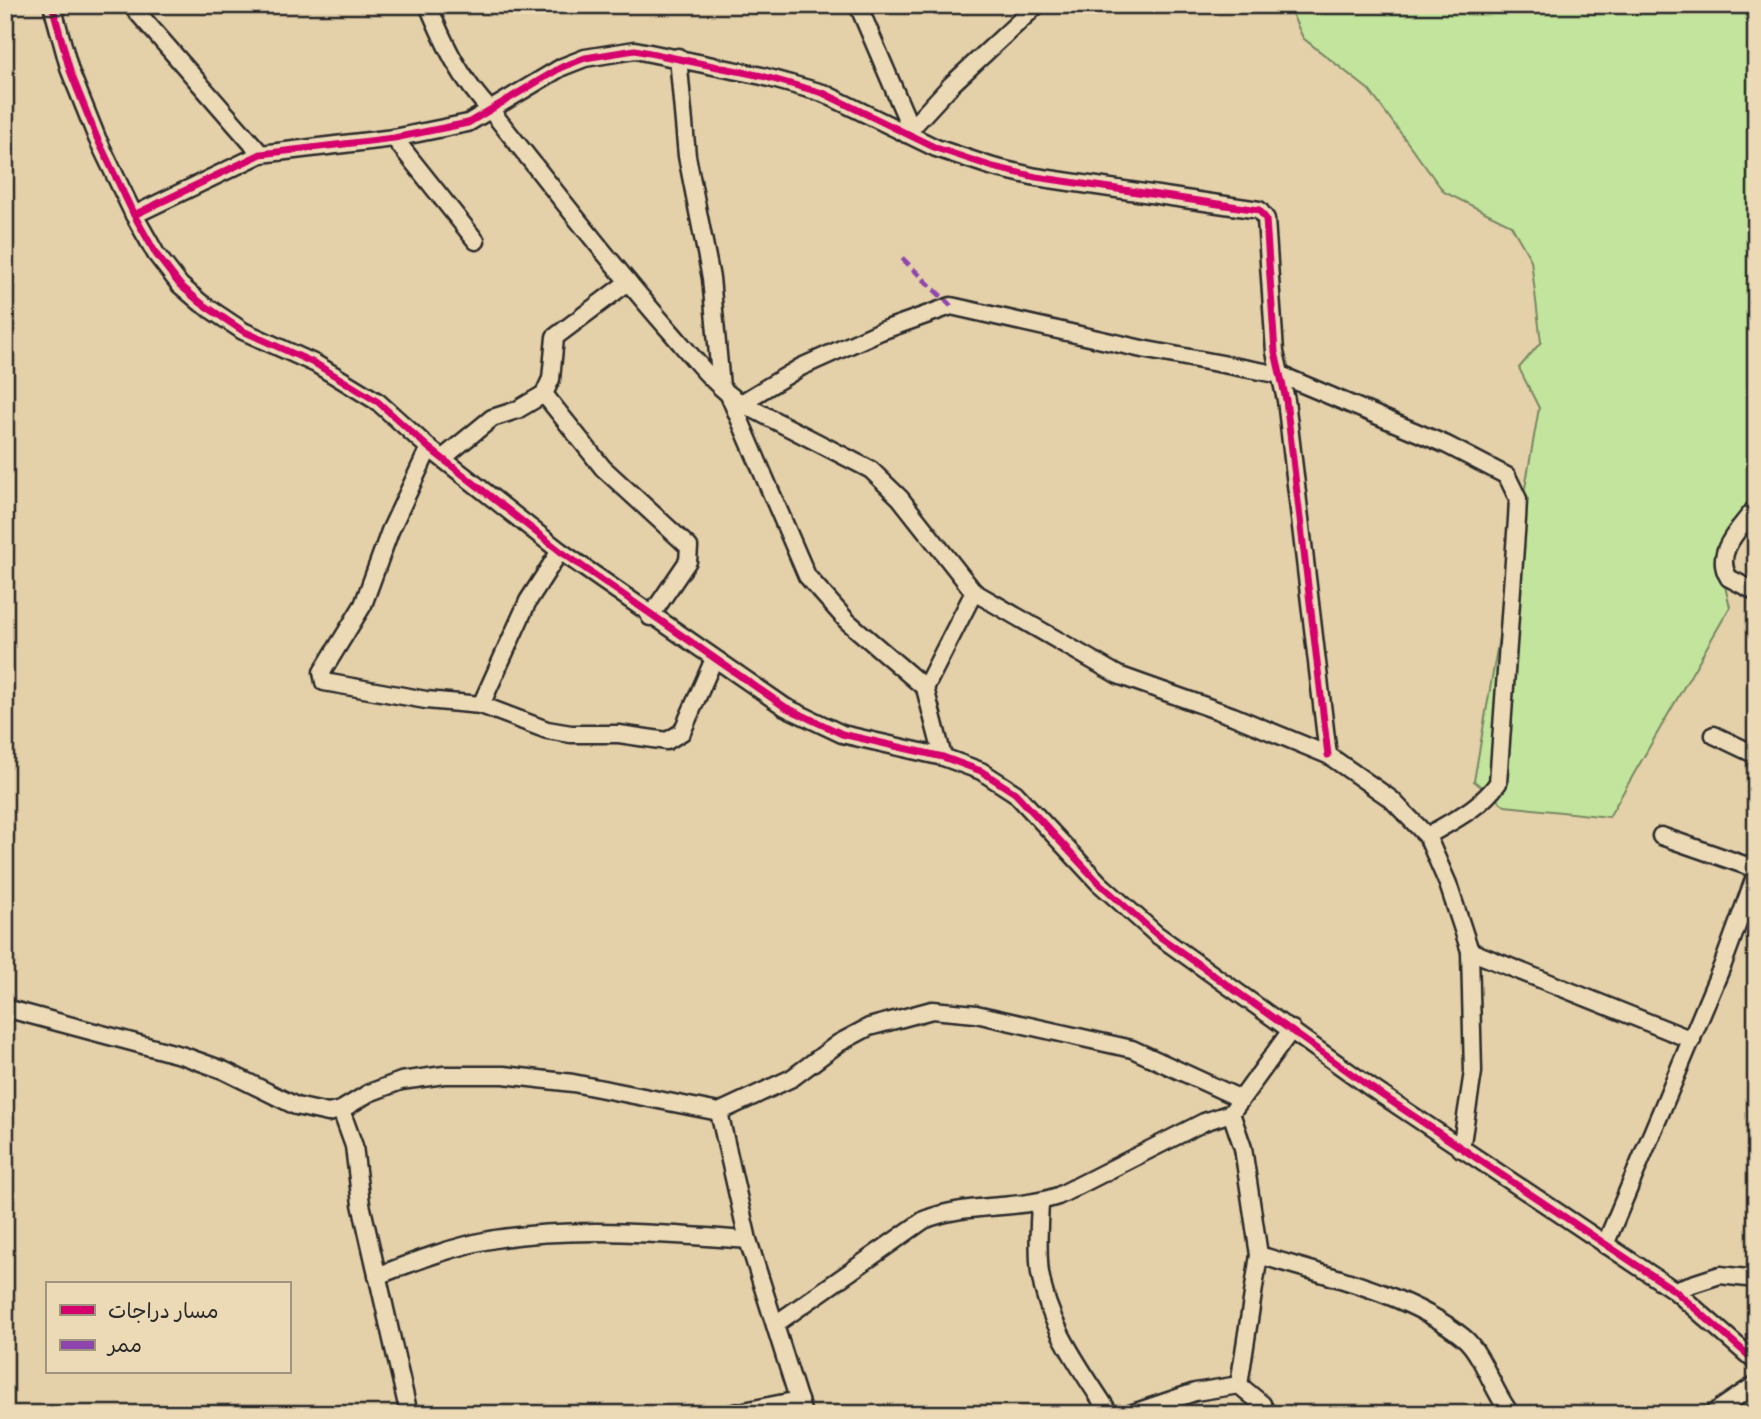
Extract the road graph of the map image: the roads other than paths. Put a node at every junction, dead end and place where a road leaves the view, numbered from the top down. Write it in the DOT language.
graph roads {
  1 [pos="52,5"];
  2 [pos="131,5"];
  3 [pos="428,5"];
  4 [pos="858,5"];
  5 [pos="1037,5"];
  6 [pos="678,57"];
  7 [pos="492,112"];
  8 [pos="908,132"];
  9 [pos="394,138"];
  10 [pos="261,154"];
  11 [pos="134,215"];
  12 [pos="476,241"];
  13 [pos="628,282"];
  14 [pos="1281,375"];
  15 [pos="544,394"];
  16 [pos="730,395"];
  17 [pos="429,447"];
  18 [pos="443,458"];
  19 [pos="1756,507"];
  20 [pos="560,551"];
  21 [pos="974,592"];
  22 [pos="1756,592"];
  23 [pos="650,617"];
  24 [pos="714,659"];
  25 [pos="925,688"];
  26 [pos="481,705"];
  27 [pos="1714,735"];
  28 [pos="1328,755"];
  29 [pos="1756,755"];
  30 [pos="943,757"];
  31 [pos="1427,836"];
  32 [pos="1661,836"];
  33 [pos="1756,871"];
  34 [pos="1470,951"];
  35 [pos="5,1008"];
  36 [pos="1292,1029"];
  37 [pos="1692,1040"];
  38 [pos="1241,1099"];
  39 [pos="341,1110"];
  40 [pos="719,1112"];
  41 [pos="1231,1113"];
  42 [pos="1461,1149"];
  43 [pos="1040,1202"];
  44 [pos="748,1240"];
  45 [pos="1605,1245"];
  46 [pos="1259,1255"];
  47 [pos="377,1276"];
  48 [pos="1756,1279"];
  49 [pos="1674,1290"];
  50 [pos="777,1323"];
  51 [pos="1756,1362"];
  52 [pos="1756,1384"];
  53 [pos="1239,1385"];
  54 [pos="801,1407"];
  55 [pos="409,1414"];
  56 [pos="729,1414"];
  57 [pos="1110,1414"];
  58 [pos="1130,1414"];
  59 [pos="1267,1414"];
  60 [pos="1511,1414"];
  61 [pos="1712,1414"];
  1 -- 11 [label="street"];
  2 -- 10 [label="street"];
  3 -- 7 [label="street"];
  4 -- 8 [label="street"];
  5 -- 8 [label="street"];
  6 -- 7 [label="street"];
  6 -- 8 [label="street"];
  6 -- 16 [label="street"];
  7 -- 9 [label="street"];
  7 -- 13 [label="street"];
  8 -- 14 [label="street"];
  9 -- 10 [label="street"];
  9 -- 12 [label="street"];
  10 -- 11 [label="street"];
  11 -- 17 [label="street"];
  13 -- 15 [label="street"];
  13 -- 16 [label="street"];
  14 -- 16 [label="street"];
  14 -- 28 [label="street"];
  14 -- 31 [label="street"];
  15 -- 18 [label="street"];
  15 -- 23 [label="street"];
  16 -- 21 [label="street"];
  16 -- 25 [label="street"];
  17 -- 18 [label="street"];
  17 -- 26 [label="street"];
  18 -- 20 [label="street"];
  19 -- 22 [label="street"];
  20 -- 23 [label="street"];
  20 -- 26 [label="street"];
  21 -- 25 [label="street"];
  21 -- 28 [label="street"];
  23 -- 24 [label="street"];
  24 -- 26 [label="street"];
  24 -- 30 [label="street"];
  25 -- 30 [label="street"];
  27 -- 29 [label="street"];
  28 -- 31 [label="street"];
  30 -- 36 [label="street"];
  31 -- 34 [label="street"];
  32 -- 33 [label="street"];
  33 -- 37 [label="street"];
  34 -- 37 [label="street"];
  34 -- 42 [label="street"];
  35 -- 39 [label="street"];
  36 -- 38 [label="street"];
  36 -- 42 [label="street"];
  37 -- 45 [label="street"];
  38 -- 40 [label="street"];
  38 -- 41 [label="street"];
  39 -- 40 [label="street"];
  39 -- 47 [label="street"];
  40 -- 44 [label="street"];
  41 -- 43 [label="street"];
  41 -- 46 [label="street"];
  42 -- 45 [label="street"];
  43 -- 50 [label="street"];
  43 -- 57 [label="street"];
  44 -- 47 [label="street"];
  44 -- 50 [label="street"];
  45 -- 49 [label="street"];
  46 -- 53 [label="street"];
  46 -- 60 [label="street"];
  47 -- 55 [label="street"];
  48 -- 49 [label="street"];
  49 -- 51 [label="street"];
  50 -- 54 [label="street"];
  52 -- 61 [label="street"];
  53 -- 58 [label="street"];
  53 -- 59 [label="street"];
  54 -- 56 [label="street"];
}
